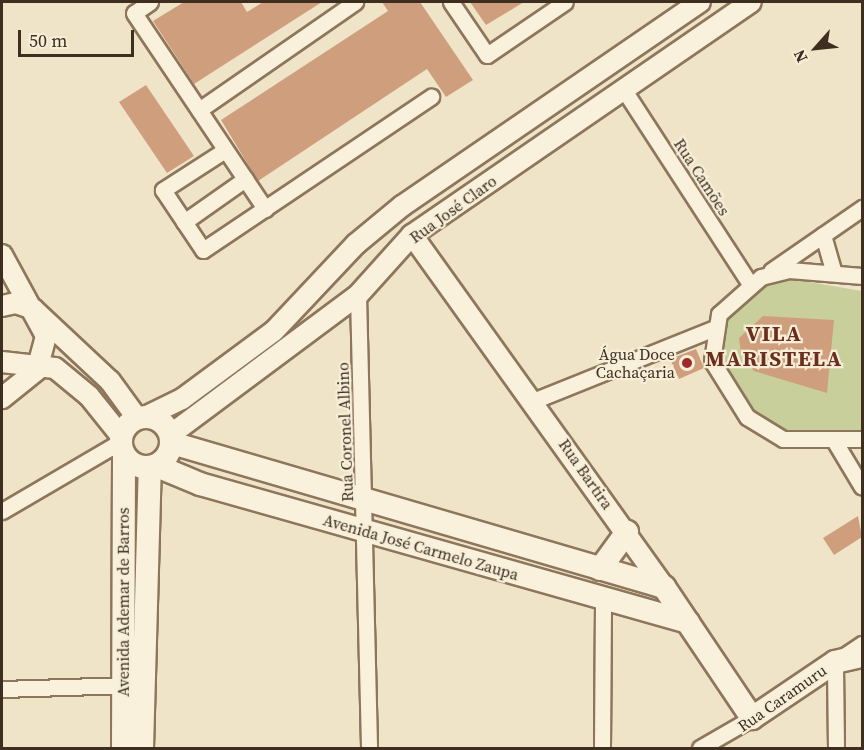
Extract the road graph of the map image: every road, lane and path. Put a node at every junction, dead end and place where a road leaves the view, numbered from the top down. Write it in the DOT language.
graph roads {
  1 [pos="150,2"];
  2 [pos="355,2"];
  3 [pos="451,2"];
  4 [pos="565,2"];
  5 [pos="700,2"];
  6 [pos="751,2"];
  7 [pos="624,90"];
  8 [pos="431,97"];
  9 [pos="199,110"];
  10 [pos="225,150"];
  11 [pos="245,179"];
  12 [pos="862,208"];
  13 [pos="265,209"];
  14 [pos="184,222"];
  15 [pos="412,235"];
  16 [pos="823,235"];
  17 [pos="2,255"];
  18 [pos="833,272"];
  19 [pos="862,276"];
  20 [pos="756,281"];
  21 [pos="358,295"];
  22 [pos="2,306"];
  23 [pos="33,309"];
  24 [pos="715,328"];
  25 [pos="2,362"];
  26 [pos="41,363"];
  27 [pos="2,398"];
  28 [pos="533,401"];
  29 [pos="141,417"];
  30 [pos="171,439"];
  31 [pos="862,439"];
  32 [pos="835,442"];
  33 [pos="122,445"];
  34 [pos="153,467"];
  35 [pos="862,488"];
  36 [pos="366,501"];
  37 [pos="2,511"];
  38 [pos="366,532"];
  39 [pos="627,532"];
  40 [pos="600,568"];
  41 [pos="664,587"];
  42 [pos="603,597"];
  43 [pos="688,622"];
  44 [pos="862,644"];
  45 [pos="862,656"];
  46 [pos="835,662"];
  47 [pos="862,671"];
  48 [pos="132,685"];
  49 [pos="2,689"];
  50 [pos="752,718"];
  51 [pos="722,745"];
  52 [pos="123,748"];
  53 [pos="142,748"];
  54 [pos="369,748"];
  55 [pos="602,748"];
  56 [pos="700,748"];
  57 [pos="836,748"];
  1 -- 9 [label="street"];
  2 -- 9 [label="street"];
  3 -- 4 [label="street"];
  5 -- 29 [label="street, Rua José Claro"];
  6 -- 7 [label="street, Rua José Claro"];
  7 -- 15 [label="street, Rua José Claro"];
  7 -- 20 [label="street, Rua Camões"];
  8 -- 13 [label="street"];
  9 -- 10 [label="street"];
  10 -- 11 [label="street"];
  10 -- 14 [label="street"];
  11 -- 13 [label="street"];
  11 -- 14 [label="street"];
  12 -- 16 [label="street"];
  13 -- 14 [label="street"];
  15 -- 21 [label="street, Rua José Claro"];
  15 -- 28 [label="street, Rua Bartira"];
  16 -- 18 [label="street"];
  16 -- 20 [label="street"];
  17 -- 23 [label="street"];
  18 -- 19 [label="street"];
  18 -- 20 [label="street"];
  20 -- 24 [label="street"];
  21 -- 30 [label="street, Rua José Claro"];
  21 -- 36 [label="street, Rua Coronel Albino"];
  22 -- 23 [label="street"];
  23 -- 26 [label="street"];
  23 -- 29 [label="street"];
  24 -- 28 [label="street"];
  24 -- 32 [label="street"];
  25 -- 26 [label="street"];
  26 -- 27 [label="street"];
  26 -- 33 [label="street"];
  28 -- 39 [label="street, Rua Bartira"];
  29 -- 30 [label="main road"];
  29 -- 33 [label="main road"];
  30 -- 34 [label="main road"];
  30 -- 36 [label="main road, Avenida José Carmelo Zaupa"];
  31 -- 32 [label="street"];
  32 -- 35 [label="street"];
  33 -- 34 [label="main road"];
  33 -- 37 [label="street"];
  33 -- 48 [label="main road, Avenida Ademar de Barros"];
  34 -- 38 [label="main road, Avenida José Carmelo Zaupa"];
  34 -- 48 [label="main road, Avenida Ademar de Barros"];
  36 -- 38 [label="street, Rua Coronel Albino"];
  36 -- 40 [label="main road, Avenida José Carmelo Zaupa"];
  38 -- 42 [label="main road, Avenida José Carmelo Zaupa"];
  38 -- 54 [label="street, Rua Coronel Albino"];
  39 -- 40 [label="main road"];
  39 -- 41 [label="street, Rua Bartira"];
  40 -- 41 [label="main road, Avenida José Carmelo Zaupa"];
  41 -- 43 [label="main road, Rua Bartira"];
  42 -- 43 [label="main road, Avenida José Carmelo Zaupa"];
  42 -- 55 [label="street"];
  43 -- 50 [label="main road, Rua Bartira"];
  44 -- 46 [label="street, Rua Caramuru"];
  45 -- 46 [label="main road"];
  46 -- 47 [label="main road"];
  46 -- 50 [label="main road, Rua Caramuru"];
  46 -- 57 [label="street"];
  48 -- 49 [label="street"];
  48 -- 52 [label="main road, Avenida Ademar de Barros"];
  48 -- 53 [label="main road, Avenida Ademar de Barros"];
  50 -- 51 [label="street, Rua Caramuru"];
  51 -- 56 [label="street, Rua Caramuru"];
}
